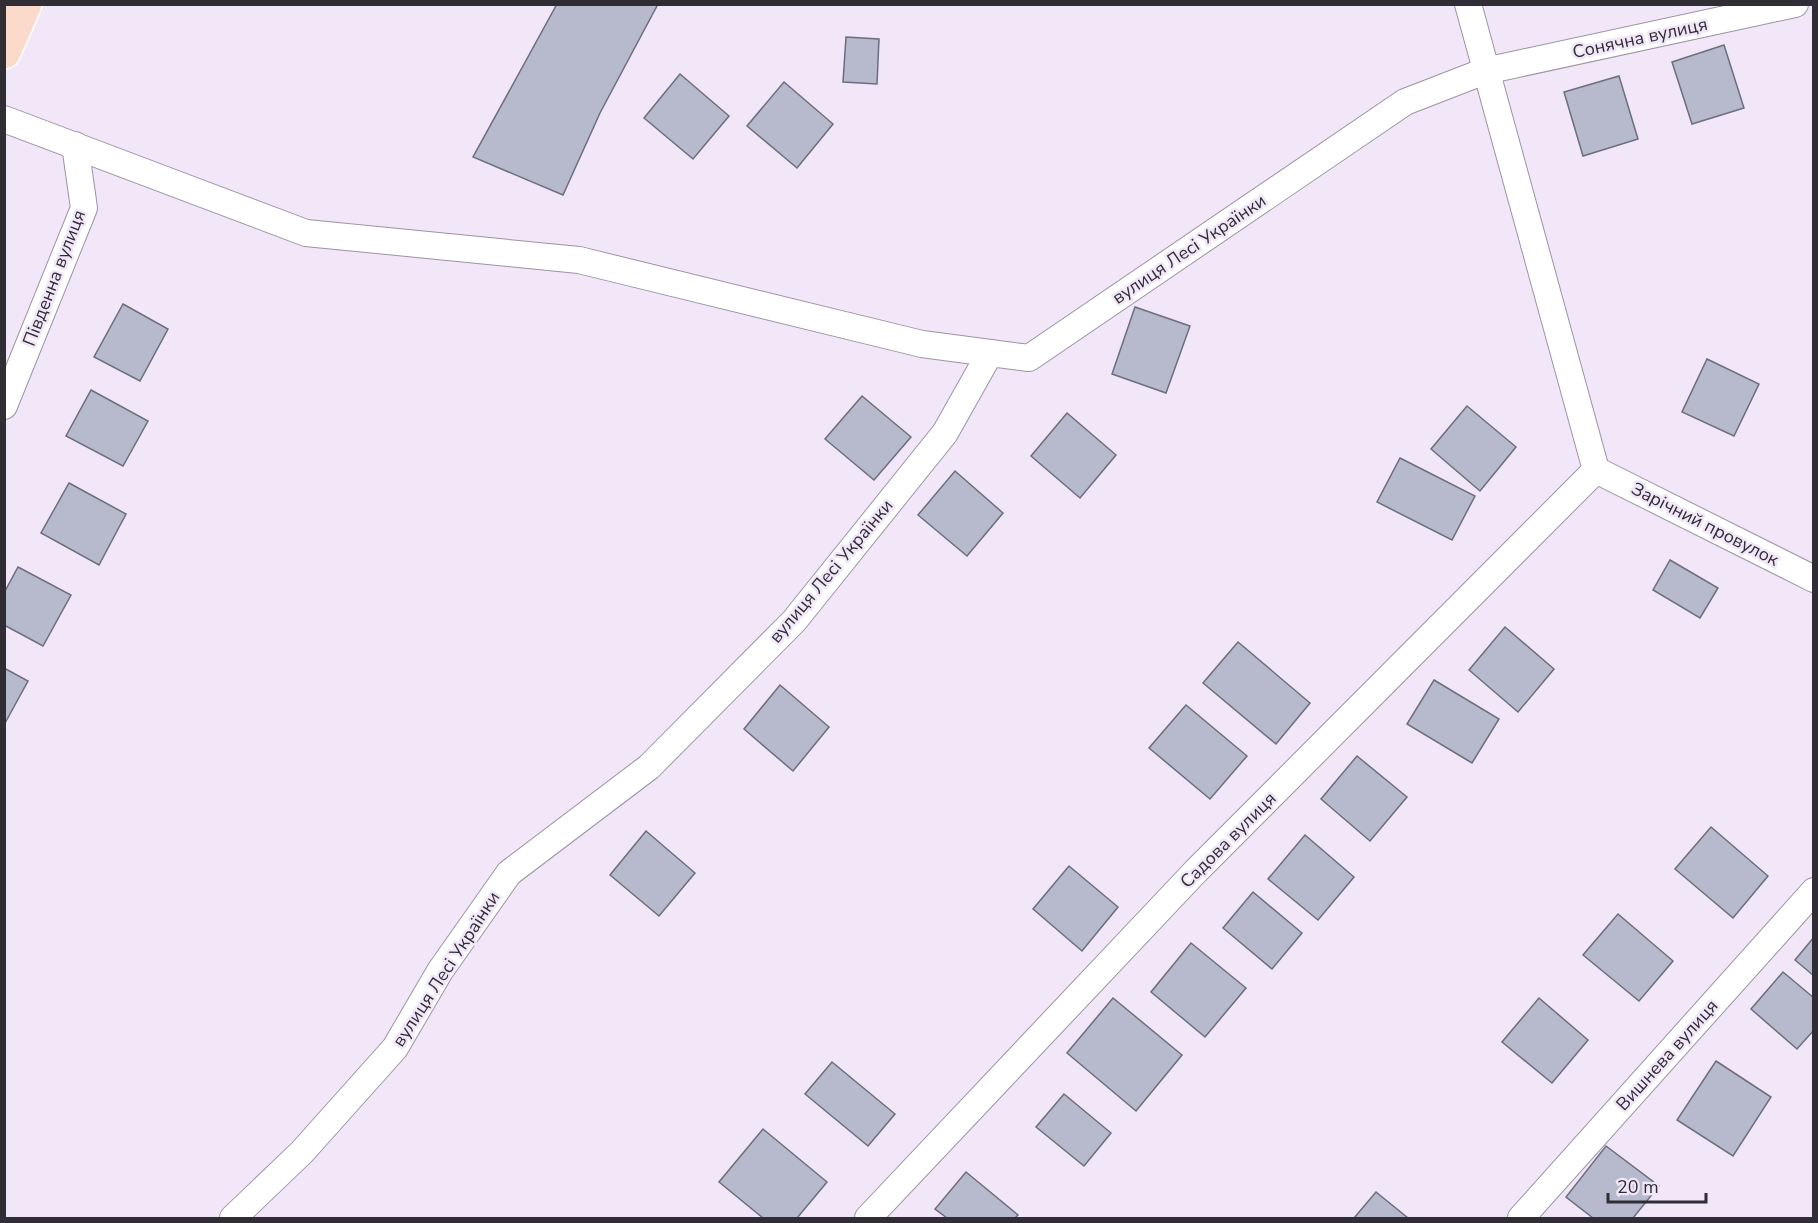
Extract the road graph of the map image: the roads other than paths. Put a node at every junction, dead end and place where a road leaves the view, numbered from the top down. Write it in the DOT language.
graph roads {
  1 [pos="25,4"];
  2 [pos="1468,4"];
  3 [pos="1795,4"];
  4 [pos="4,52"];
  5 [pos="1485,71"];
  6 [pos="4,119"];
  7 [pos="75,146"];
  8 [pos="990,353"];
  9 [pos="4,406"];
  10 [pos="1596,470"];
  11 [pos="1814,579"];
  12 [pos="1814,891"];
  13 [pos="233,1218"];
  14 [pos="868,1218"];
  15 [pos="1521,1218"];
  1 -- 4 [label="main road"];
  2 -- 5 [label="street"];
  3 -- 5 [label="street, Сонячна вулиця"];
  5 -- 8 [label="street, вулиця Лесі Українки"];
  5 -- 10 [label="street"];
  6 -- 7 [label="street"];
  7 -- 8 [label="street"];
  7 -- 9 [label="street, Південна вулиця"];
  8 -- 13 [label="street, вулиця Лесі Українки"];
  10 -- 11 [label="street, Зарічний провулок"];
  10 -- 14 [label="street, Садова вулиця"];
  12 -- 15 [label="street, Вишнева вулиця"];
}
